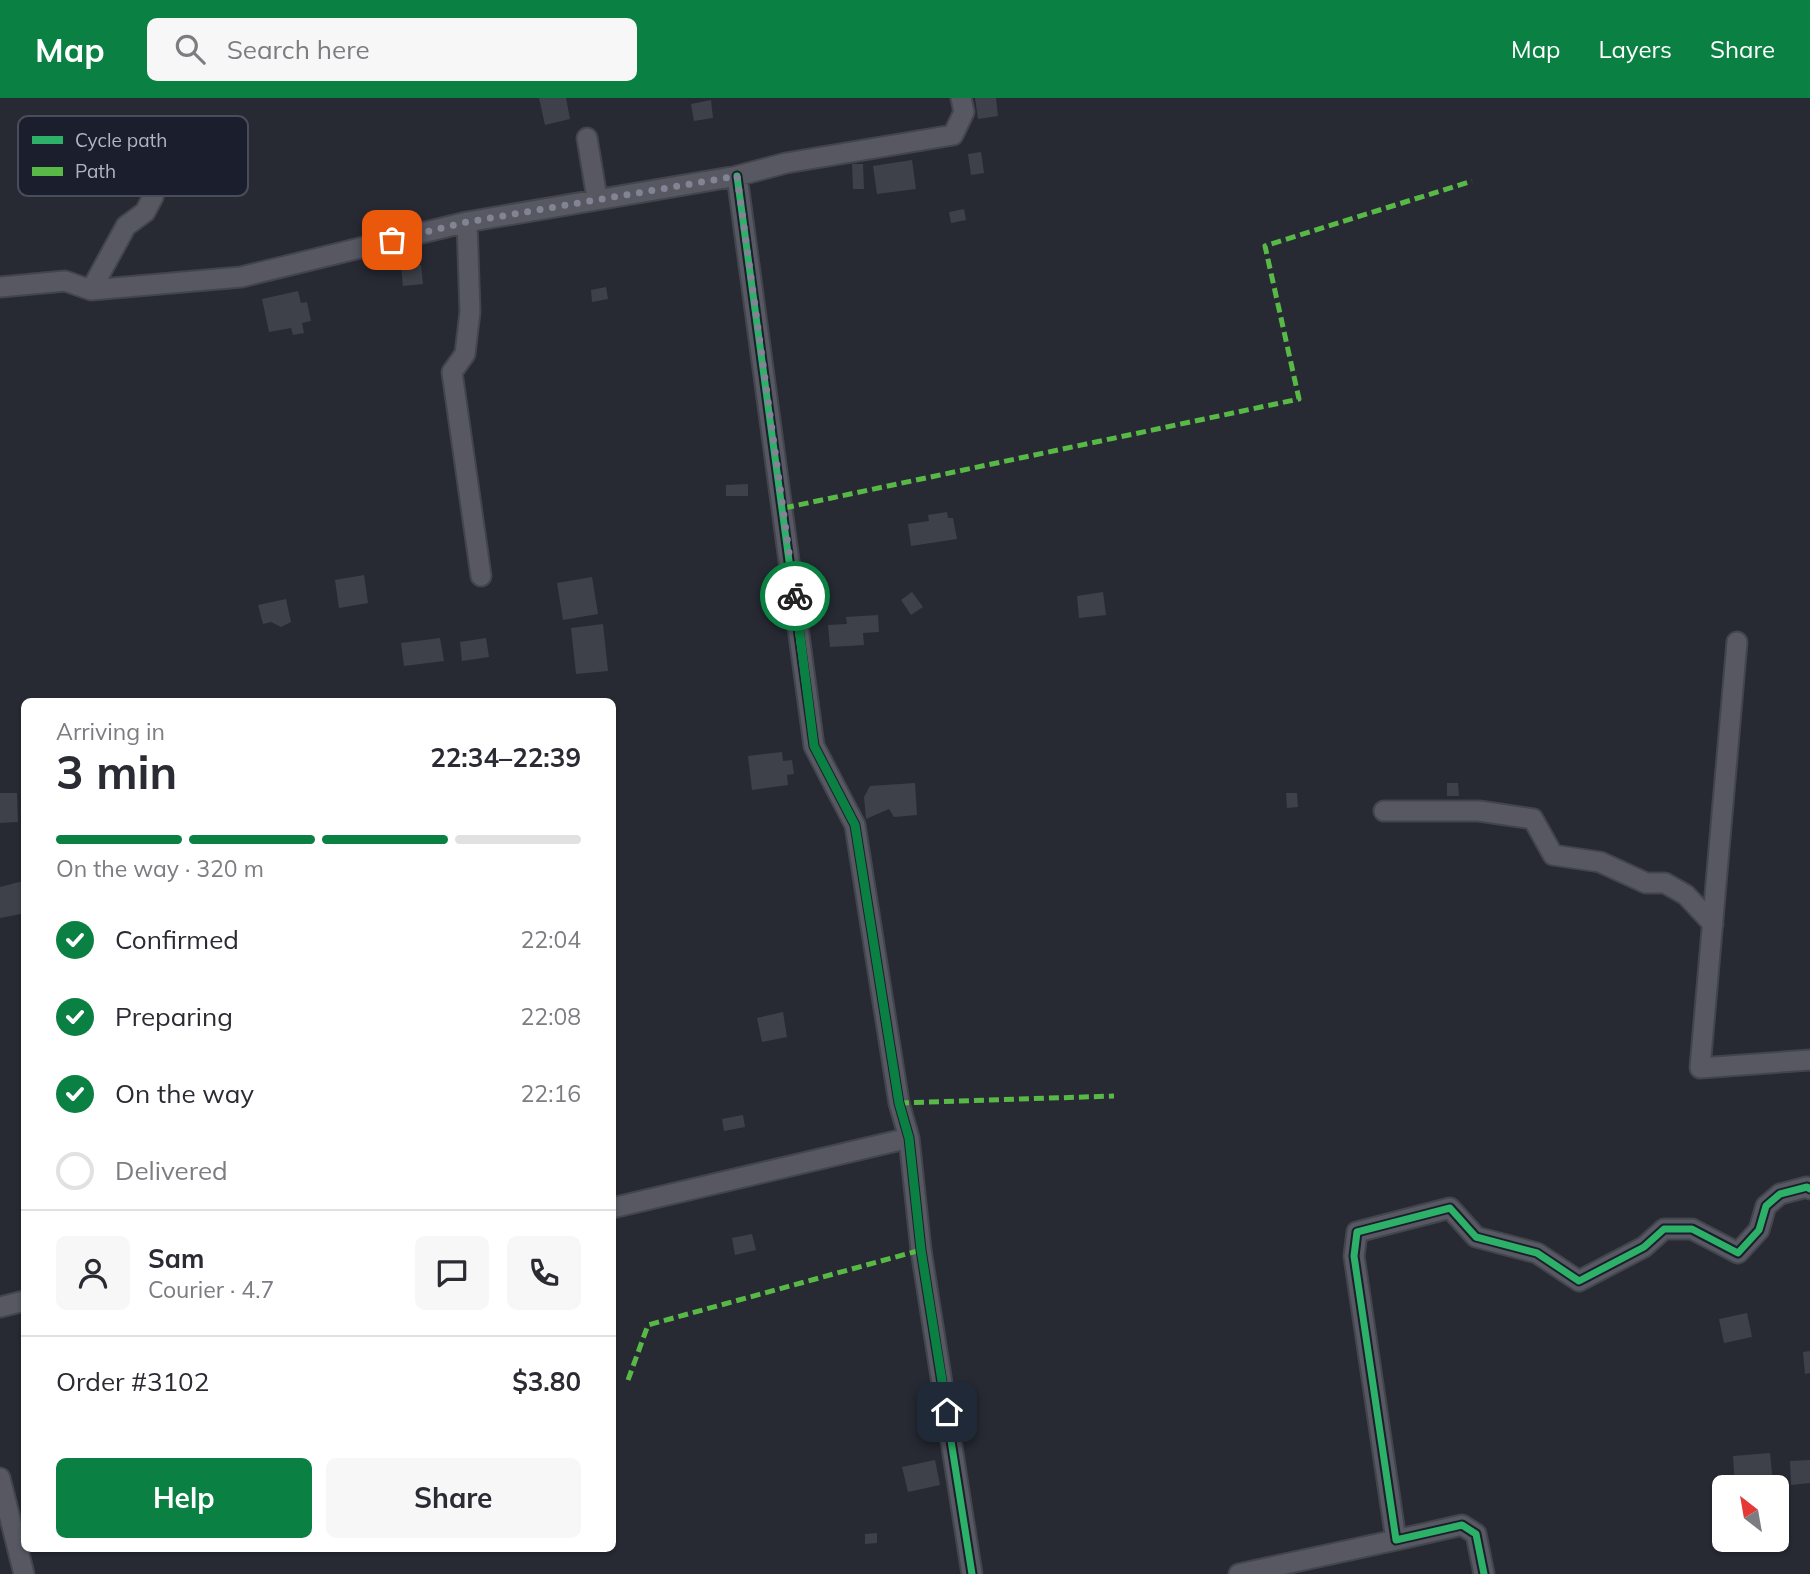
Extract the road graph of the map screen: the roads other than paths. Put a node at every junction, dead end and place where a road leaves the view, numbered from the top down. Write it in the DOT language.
graph roads {
  1 [pos="961,98"];
  2 [pos="587,138"];
  3 [pos="737,176"];
  4 [pos="153,196"];
  5 [pos="597,198"];
  6 [pos="467,222"];
  7 [pos="0,287"];
  8 [pos="91,290"];
  9 [pos="481,576"];
  10 [pos="1737,642"];
  11 [pos="1384,811"];
  12 [pos="1713,924"];
  13 [pos="1810,1060"];
  14 [pos="909,1138"];
  15 [pos="1810,1189"];
  16 [pos="616,1207"];
  17 [pos="21,1302"];
  18 [pos="0,1307"];
  19 [pos="0,1478"];
  20 [pos="1396,1540"];
  21 [pos="24,1574"];
  22 [pos="972,1574"];
  23 [pos="1239,1574"];
  24 [pos="1484,1574"];
  1 -- 3 [label="street"];
  2 -- 5 [label="street"];
  3 -- 5 [label="street"];
  3 -- 14 [label="street"];
  4 -- 8 [label="street"];
  5 -- 6 [label="street"];
  6 -- 8 [label="street"];
  6 -- 9 [label="street"];
  7 -- 8 [label="street"];
  10 -- 12 [label="street"];
  11 -- 12 [label="street"];
  12 -- 13 [label="street"];
  14 -- 16 [label="street"];
  14 -- 22 [label="street"];
  15 -- 20 [label="street"];
  17 -- 18 [label="street"];
  19 -- 21 [label="street"];
  20 -- 23 [label="street"];
  20 -- 24 [label="street"];
}
